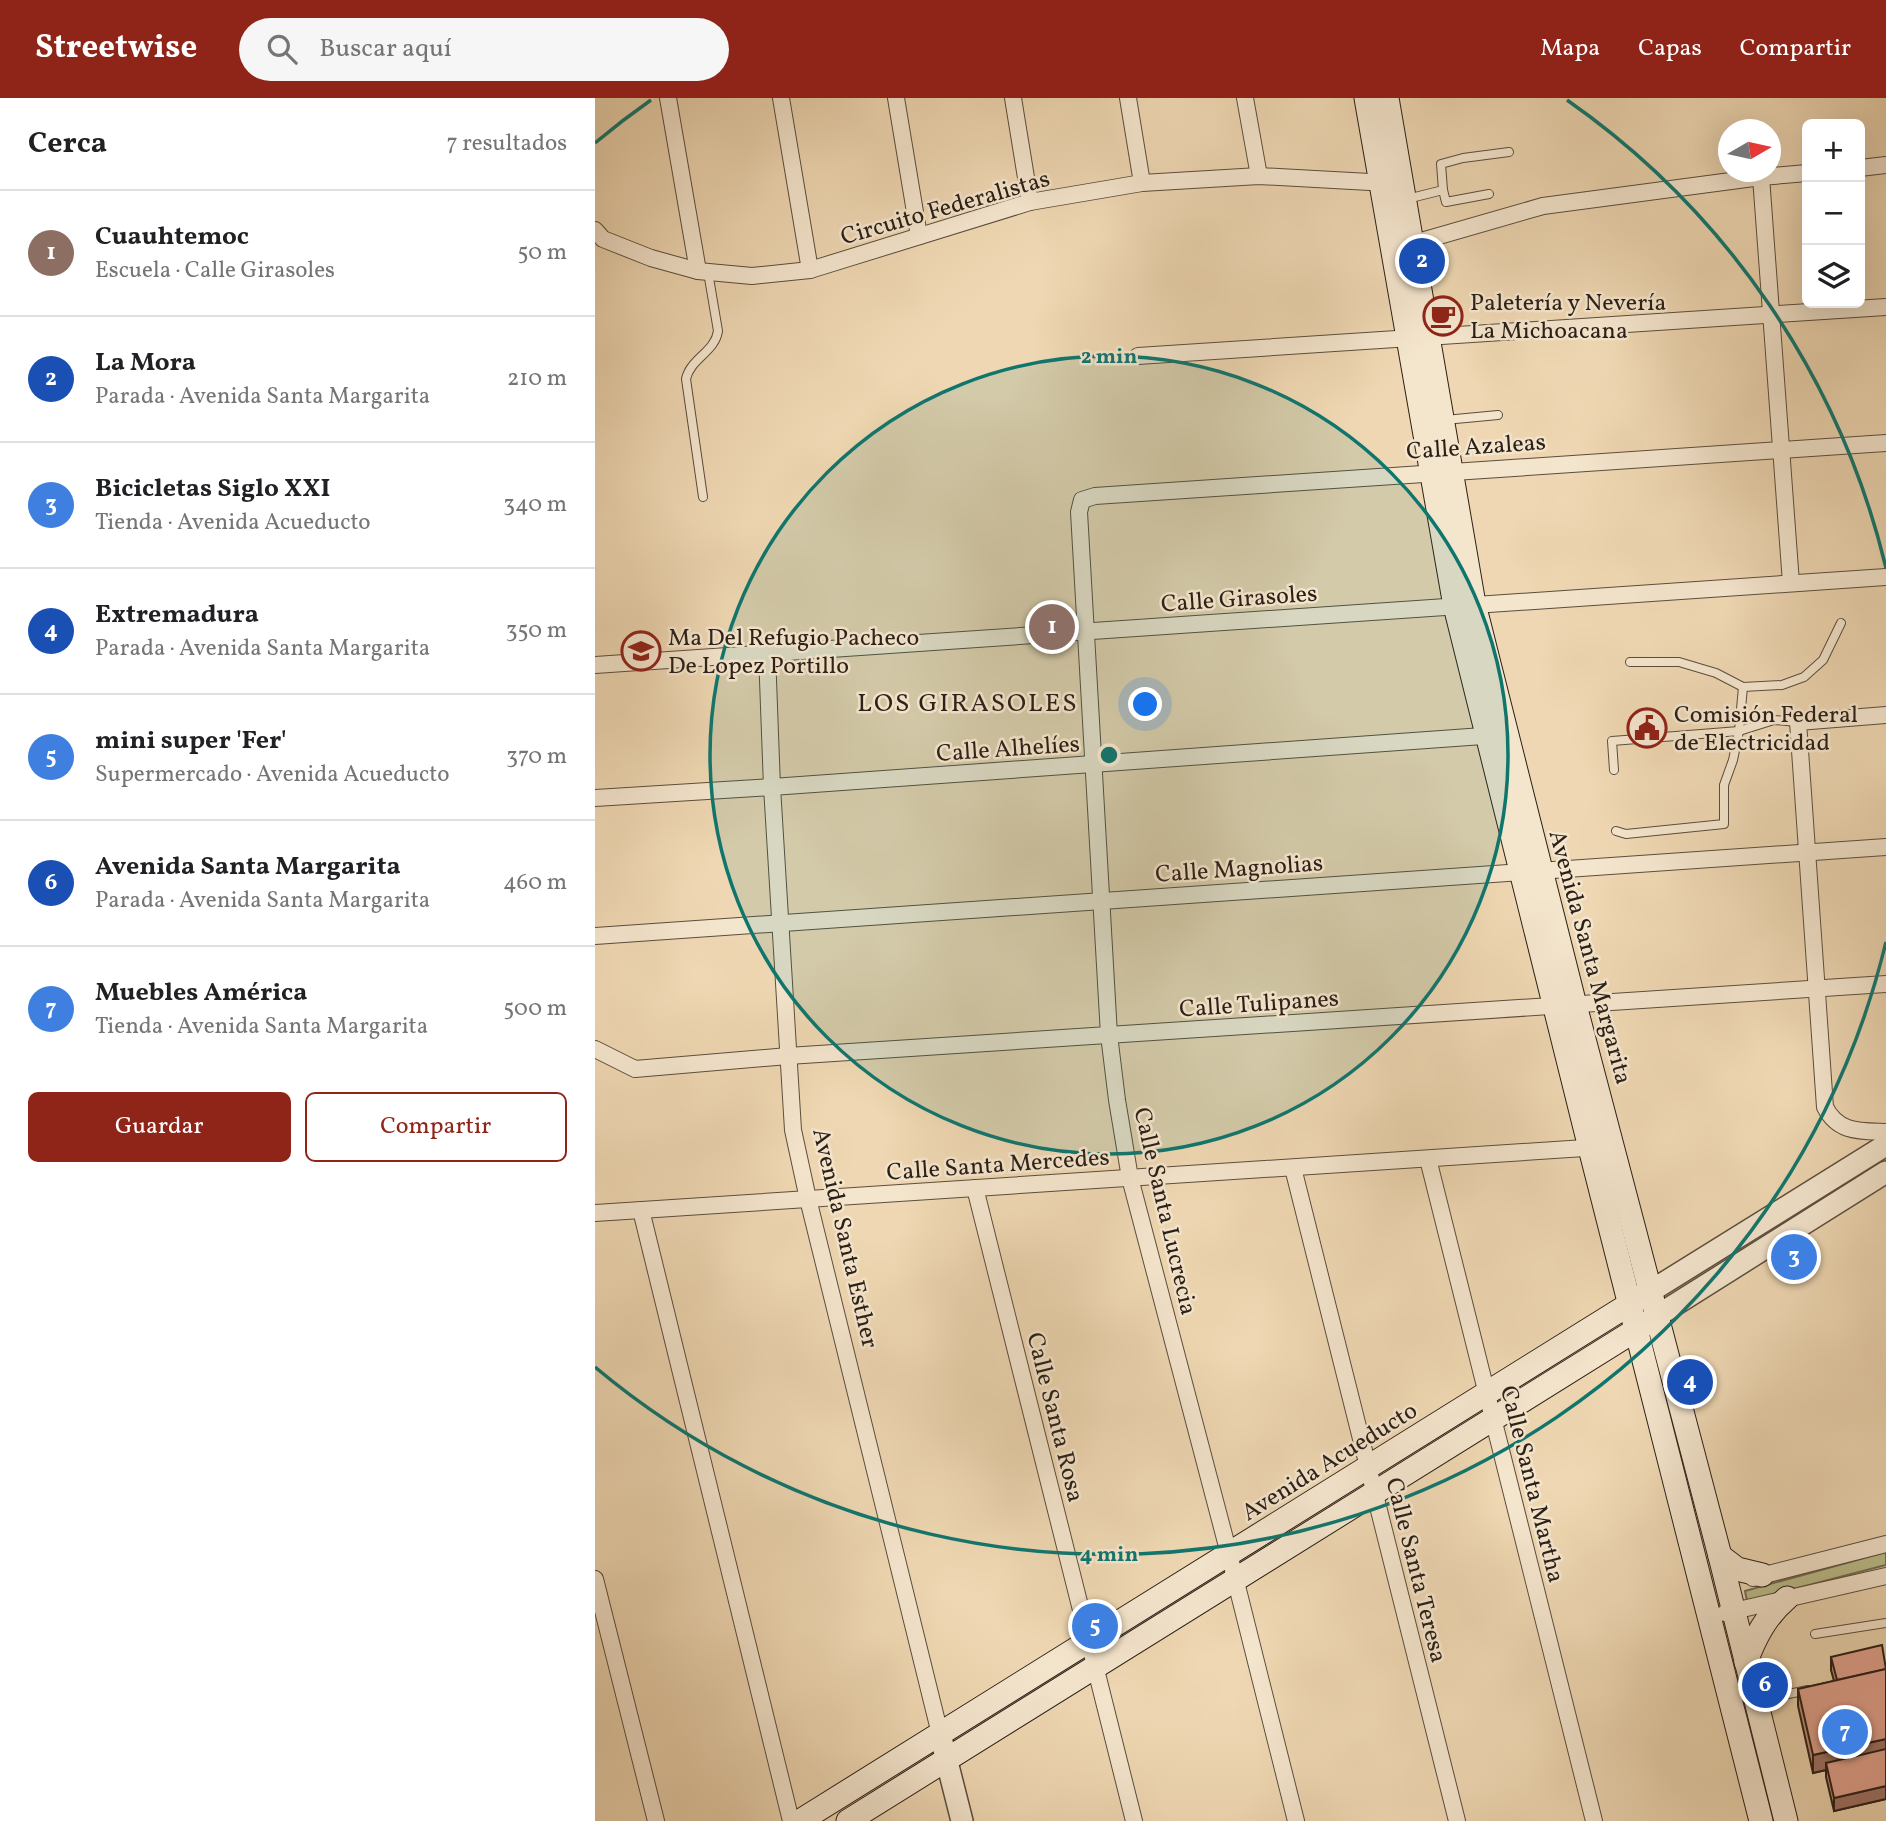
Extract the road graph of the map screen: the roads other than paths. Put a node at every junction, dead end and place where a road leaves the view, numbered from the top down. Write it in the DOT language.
graph roads {
  1 [pos="668,98"];
  2 [pos="781,98"];
  3 [pos="897,98"];
  4 [pos="1013,98"];
  5 [pos="1128,98"];
  6 [pos="1245,98"];
  7 [pos="1366,98"];
  8 [pos="1387,98"];
  9 [pos="1509,152"];
  10 [pos="1886,165"];
  11 [pos="1865,167"];
  12 [pos="1802,173"];
  13 [pos="1781,175"];
  14 [pos="1259,176"];
  15 [pos="1723,182"];
  16 [pos="1761,182"];
  17 [pos="1142,183"];
  18 [pos="1395,188"];
  19 [pos="1443,190"];
  20 [pos="1489,194"];
  21 [pos="1030,202"];
  22 [pos="595,230"];
  23 [pos="919,236"];
  24 [pos="1411,244"];
  25 [pos="810,270"];
  26 [pos="703,271"];
  27 [pos="1886,307"];
  28 [pos="1772,315"];
  29 [pos="1418,339"];
  30 [pos="1138,356"];
  31 [pos="1498,415"];
  32 [pos="1442,420"];
  33 [pos="1886,443"];
  34 [pos="1781,450"];
  35 [pos="1441,471"];
  36 [pos="703,497"];
  37 [pos="1079,512"];
  38 [pos="1886,577"];
  39 [pos="1791,583"];
  40 [pos="1464,605"];
  41 [pos="1841,623"];
  42 [pos="1084,631"];
  43 [pos="767,653"];
  44 [pos="1630,662"];
  45 [pos="595,665"];
  46 [pos="1743,687"];
  47 [pos="1886,715"];
  48 [pos="1798,722"];
  49 [pos="1739,731"];
  50 [pos="1497,735"];
  51 [pos="1093,764"];
  52 [pos="1614,770"];
  53 [pos="772,788"];
  54 [pos="595,792"];
  55 [pos="595,798"];
  56 [pos="1616,831"];
  57 [pos="1886,847"];
  58 [pos="1807,852"];
  59 [pos="1531,871"];
  60 [pos="1101,900"];
  61 [pos="781,923"];
  62 [pos="595,936"];
  63 [pos="1886,984"];
  64 [pos="1816,989"];
  65 [pos="1565,1005"];
  66 [pos="1109,1035"];
  67 [pos="595,1049"];
  68 [pos="788,1056"];
  69 [pos="1886,1132"];
  70 [pos="1886,1144"];
  71 [pos="1613,1145"];
  72 [pos="1590,1149"];
  73 [pos="1427,1159"];
  74 [pos="1293,1168"];
  75 [pos="1886,1172"];
  76 [pos="1130,1178"];
  77 [pos="975,1188"];
  78 [pos="808,1199"];
  79 [pos="641,1210"];
  80 [pos="595,1213"];
  81 [pos="1651,1291"];
  82 [pos="1630,1304"];
  83 [pos="1657,1316"];
  84 [pos="1636,1329"];
  85 [pos="1487,1393"];
  86 [pos="1493,1419"];
  87 [pos="1368,1467"];
  88 [pos="1374,1493"];
  89 [pos="1886,1544"];
  90 [pos="1229,1554"];
  91 [pos="1720,1556"];
  92 [pos="1762,1576"];
  93 [pos="1886,1576"];
  94 [pos="595,1579"];
  95 [pos="1235,1580"];
  96 [pos="1727,1584"];
  97 [pos="1702,1591"];
  98 [pos="1787,1598"];
  99 [pos="1733,1611"];
  100 [pos="1709,1617"];
  101 [pos="1886,1623"];
  102 [pos="1815,1634"];
  103 [pos="1089,1641"];
  104 [pos="1746,1662"];
  105 [pos="1095,1667"];
  106 [pos="1821,1687"];
  107 [pos="1756,1700"];
  108 [pos="940,1734"];
  109 [pos="947,1760"];
  110 [pos="656,1821"];
  111 [pos="791,1821"];
  112 [pos="800,1821"];
  113 [pos="848,1821"];
  114 [pos="962,1821"];
  115 [pos="1134,1821"];
  116 [pos="1296,1821"];
  117 [pos="1457,1821"];
  118 [pos="1594,1821"];
  119 [pos="1761,1821"];
  120 [pos="1786,1821"];
  1 -- 26 [label="street"];
  2 -- 25 [label="street"];
  3 -- 23 [label="street"];
  4 -- 21 [label="street"];
  5 -- 17 [label="street"];
  6 -- 14 [label="street"];
  7 -- 18 [label="main road, Avenida Santa Margarita"];
  8 -- 18 [label="main road, Avenida Santa Margarita"];
  9 -- 19 [label="lane"];
  10 -- 11 [label="street"];
  12 -- 13 [label="street"];
  14 -- 17 [label="street, Circuito Federalistas"];
  14 -- 18 [label="street, Circuito Federalistas"];
  15 -- 24 [label="street"];
  16 -- 28 [label="street"];
  17 -- 21 [label="street, Circuito Federalistas"];
  18 -- 19 [label="lane"];
  18 -- 24 [label="main road, Avenida Santa Margarita"];
  18 -- 29 [label="main road, Avenida Santa Margarita"];
  19 -- 20 [label="lane"];
  21 -- 23 [label="street, Circuito Federalistas"];
  22 -- 26 [label="street, Circuito Federalistas"];
  23 -- 25 [label="street, Circuito Federalistas"];
  24 -- 29 [label="main road, Avenida Santa Margarita"];
  25 -- 26 [label="street, Circuito Federalistas"];
  26 -- 36 [label="lane"];
  27 -- 28 [label="street"];
  28 -- 29 [label="street"];
  28 -- 34 [label="street"];
  29 -- 30 [label="street"];
  29 -- 32 [label="main road, Avenida Santa Margarita"];
  29 -- 35 [label="main road, Avenida Santa Margarita"];
  31 -- 32 [label="lane"];
  32 -- 35 [label="main road, Avenida Santa Margarita"];
  33 -- 34 [label="street, Calle Azaleas"];
  34 -- 35 [label="street, Calle Azaleas"];
  34 -- 39 [label="street"];
  35 -- 37 [label="street, Calle Azaleas"];
  35 -- 40 [label="main road, Avenida Santa Margarita"];
  37 -- 42 [label="street, Calle Santa Lucrecia"];
  38 -- 39 [label="street, Calle Girasoles"];
  39 -- 40 [label="street, Calle Girasoles"];
  40 -- 42 [label="street, Calle Girasoles"];
  40 -- 50 [label="main road, Avenida Santa Margarita"];
  41 -- 46 [label="lane"];
  42 -- 43 [label="street, Calle Girasoles"];
  42 -- 51 [label="street, Calle Santa Lucrecia"];
  43 -- 45 [label="street, Calle Girasoles"];
  43 -- 53 [label="street, Avenida Santa Esther"];
  44 -- 46 [label="lane"];
  46 -- 49 [label="lane"];
  47 -- 48 [label="street"];
  48 -- 49 [label="lane"];
  48 -- 58 [label="street"];
  49 -- 52 [label="lane"];
  49 -- 56 [label="lane"];
  50 -- 51 [label="street, Calle Alhelíes"];
  50 -- 59 [label="main road, Avenida Santa Margarita"];
  51 -- 53 [label="street, Calle Alhelíes"];
  51 -- 60 [label="street, Calle Santa Lucrecia"];
  53 -- 55 [label="street, Calle Alhelíes"];
  53 -- 61 [label="street, Avenida Santa Esther"];
  54 -- 55 [label="street"];
  57 -- 58 [label="street, Calle Magnolias"];
  58 -- 59 [label="street, Calle Magnolias"];
  58 -- 64 [label="street"];
  59 -- 60 [label="street, Calle Magnolias"];
  59 -- 65 [label="main road, Avenida Santa Margarita"];
  60 -- 61 [label="street, Calle Magnolias"];
  60 -- 66 [label="street, Calle Santa Lucrecia"];
  61 -- 62 [label="street, Calle Magnolias"];
  61 -- 68 [label="street, Avenida Santa Esther"];
  63 -- 64 [label="street, Calle Tulipanes"];
  64 -- 65 [label="street, Calle Tulipanes"];
  64 -- 69 [label="street"];
  65 -- 66 [label="street, Calle Tulipanes"];
  65 -- 71 [label="main road, Avenida Santa Margarita"];
  65 -- 72 [label="main road, Avenida Santa Margarita"];
  66 -- 68 [label="street, Calle Tulipanes"];
  66 -- 76 [label="street, Calle Santa Lucrecia"];
  67 -- 68 [label="street, Calle Tulipanes"];
  68 -- 78 [label="street, Avenida Santa Esther"];
  70 -- 81 [label="street, Avenida Acueducto"];
  71 -- 72 [label="street, Calle Santa Mercedes"];
  71 -- 81 [label="main road, Avenida Santa Margarita"];
  72 -- 73 [label="street, Calle Santa Mercedes"];
  72 -- 82 [label="main road, Avenida Santa Margarita"];
  73 -- 74 [label="street, Calle Santa Mercedes"];
  73 -- 85 [label="street, Calle Santa Martha"];
  74 -- 76 [label="street, Calle Santa Mercedes"];
  74 -- 87 [label="street, Calle Santa Teresa"];
  75 -- 83 [label="street, Avenida Acueducto"];
  76 -- 77 [label="street, Calle Santa Mercedes"];
  76 -- 90 [label="street, Calle Santa Lucrecia"];
  77 -- 78 [label="street, Calle Santa Mercedes"];
  77 -- 103 [label="street, Calle Santa Rosa"];
  78 -- 79 [label="street, Calle Santa Mercedes"];
  78 -- 108 [label="street, Avenida Santa Esther"];
  79 -- 80 [label="street, Calle Santa Mercedes"];
  79 -- 111 [label="street"];
  81 -- 82 [label="main road, Avenida Acueducto"];
  81 -- 83 [label="main road, Avenida Santa Margarita"];
  82 -- 84 [label="main road, Avenida Santa Margarita"];
  82 -- 85 [label="main road, Avenida Acueducto"];
  83 -- 84 [label="main road, Avenida Acueducto"];
  83 -- 91 [label="main road, Avenida Santa Margarita"];
  84 -- 86 [label="main road, Avenida Acueducto"];
  84 -- 97 [label="main road, Avenida Santa Margarita"];
  85 -- 86 [label="street, Calle Santa Martha"];
  85 -- 87 [label="main road, Avenida Acueducto"];
  86 -- 88 [label="main road, Avenida Acueducto"];
  86 -- 118 [label="street, Calle Santa Martha"];
  87 -- 88 [label="street, Calle Santa Teresa"];
  87 -- 90 [label="main road, Avenida Acueducto"];
  88 -- 95 [label="main road, Avenida Acueducto"];
  88 -- 117 [label="street, Calle Santa Teresa"];
  89 -- 92 [label="street"];
  90 -- 95 [label="street, Calle Santa Lucrecia"];
  90 -- 103 [label="main road, Avenida Acueducto"];
  91 -- 92 [label="main road"];
  91 -- 96 [label="main road, Avenida Santa Margarita"];
  92 -- 96 [label="street"];
  93 -- 98 [label="street"];
  94 -- 110 [label="street"];
  95 -- 105 [label="main road, Avenida Acueducto"];
  95 -- 116 [label="street, Calle Santa Lucrecia"];
  96 -- 97 [label="street"];
  96 -- 99 [label="main road, Avenida Santa Margarita"];
  97 -- 100 [label="main road, Avenida Santa Margarita"];
  98 -- 99 [label="street"];
  98 -- 104 [label="main road"];
  99 -- 100 [label="street"];
  99 -- 104 [label="main road, Avenida Santa Margarita"];
  100 -- 119 [label="main road, Avenida Santa Margarita"];
  101 -- 102 [label="lane"];
  103 -- 105 [label="street, Calle Santa Rosa"];
  103 -- 108 [label="main road, Avenida Acueducto"];
  104 -- 107 [label="main road, Avenida Santa Margarita"];
  105 -- 109 [label="main road, Avenida Acueducto"];
  105 -- 115 [label="street, Calle Santa Rosa"];
  106 -- 107 [label="lane"];
  107 -- 120 [label="main road, Avenida Santa Margarita"];
  108 -- 109 [label="street, Avenida Santa Esther"];
  108 -- 112 [label="main road, Avenida Acueducto"];
  109 -- 113 [label="main road, Avenida Acueducto"];
  109 -- 114 [label="street, Avenida Santa Esther"];
}
